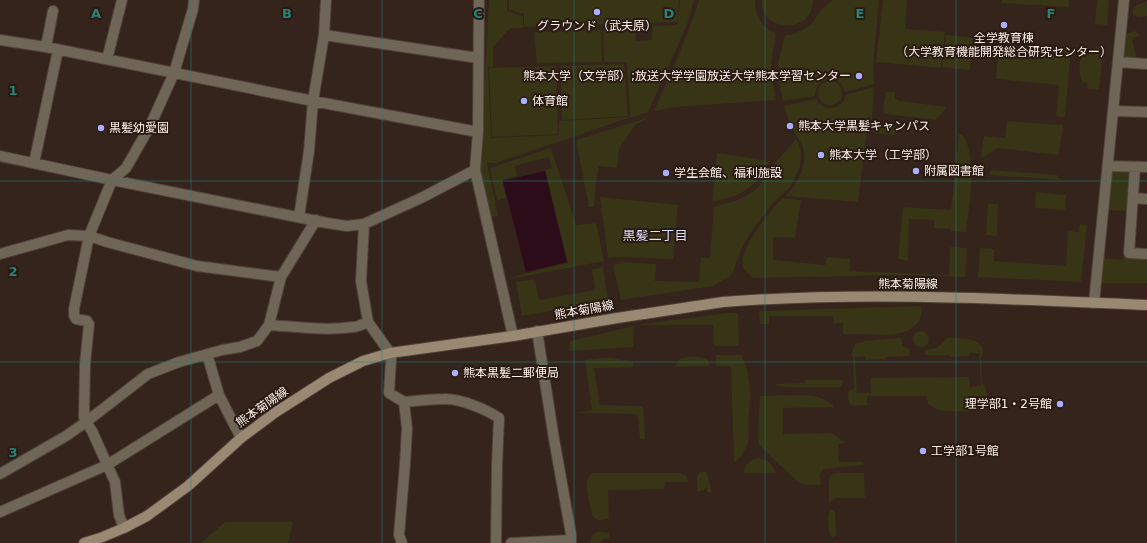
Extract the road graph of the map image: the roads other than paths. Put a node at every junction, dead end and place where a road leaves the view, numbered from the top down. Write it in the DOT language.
graph roads {
  1 [pos="122,0"];
  2 [pos="194,0"];
  3 [pos="326,0"];
  4 [pos="479,0"];
  5 [pos="1124,0"];
  6 [pos="53,11"];
  7 [pos="324,35"];
  8 [pos="0,40"];
  9 [pos="46,47"];
  10 [pos="58,50"];
  11 [pos="478,58"];
  12 [pos="107,59"];
  13 [pos="1118,62"];
  14 [pos="1147,64"];
  15 [pos="174,73"];
  16 [pos="313,101"];
  17 [pos="1113,110"];
  18 [pos="1147,112"];
  19 [pos="478,132"];
  20 [pos="0,156"];
  21 [pos="34,163"];
  22 [pos="1108,166"];
  23 [pos="1135,167"];
  24 [pos="1147,167"];
  25 [pos="474,170"];
  26 [pos="112,180"];
  27 [pos="1133,198"];
  28 [pos="1147,199"];
  29 [pos="299,217"];
  30 [pos="316,220"];
  31 [pos="364,224"];
  32 [pos="89,236"];
  33 [pos="0,254"];
  34 [pos="1147,254"];
  35 [pos="281,277"];
  36 [pos="1094,303"];
  37 [pos="1147,305"];
  38 [pos="368,322"];
  39 [pos="270,325"];
  40 [pos="537,331"];
  41 [pos="514,336"];
  42 [pos="390,353"];
  43 [pos="207,354"];
  44 [pos="219,395"];
  45 [pos="404,402"];
  46 [pos="86,422"];
  47 [pos="241,438"];
  48 [pos="107,465"];
  49 [pos="0,474"];
  50 [pos="0,512"];
  51 [pos="124,528"];
  52 [pos="571,541"];
  53 [pos="84,543"];
  54 [pos="402,543"];
  55 [pos="496,543"];
  56 [pos="511,543"];
  1 -- 12 [label="street"];
  2 -- 15 [label="street"];
  3 -- 7 [label="street"];
  4 -- 11 [label="street"];
  5 -- 13 [label="street"];
  6 -- 9 [label="street"];
  7 -- 11 [label="street"];
  7 -- 16 [label="street"];
  8 -- 9 [label="street"];
  9 -- 10 [label="street"];
  10 -- 12 [label="street"];
  10 -- 21 [label="street"];
  11 -- 19 [label="street"];
  12 -- 15 [label="street"];
  13 -- 14 [label="street"];
  13 -- 17 [label="street"];
  15 -- 16 [label="street"];
  15 -- 26 [label="street"];
  16 -- 19 [label="street"];
  16 -- 29 [label="street"];
  17 -- 18 [label="street"];
  17 -- 22 [label="street"];
  19 -- 25 [label="street"];
  20 -- 21 [label="street"];
  21 -- 26 [label="street"];
  22 -- 23 [label="street"];
  22 -- 36 [label="street"];
  23 -- 24 [label="street"];
  23 -- 27 [label="street"];
  25 -- 31 [label="street"];
  25 -- 41 [label="street"];
  26 -- 29 [label="street"];
  26 -- 32 [label="street"];
  27 -- 28 [label="street"];
  27 -- 34 [label="street"];
  29 -- 30 [label="street"];
  30 -- 31 [label="street"];
  30 -- 35 [label="street"];
  31 -- 38 [label="street"];
  32 -- 33 [label="street"];
  32 -- 35 [label="street"];
  32 -- 46 [label="street"];
  35 -- 39 [label="street"];
  36 -- 37 [label="main road, 熊本菊陽線"];
  36 -- 40 [label="main road, 熊本菊陽線"];
  38 -- 39 [label="street"];
  38 -- 42 [label="street"];
  39 -- 43 [label="street"];
  40 -- 41 [label="main road, 熊本菊陽線"];
  40 -- 52 [label="street"];
  41 -- 42 [label="main road, 熊本菊陽線"];
  42 -- 45 [label="street"];
  42 -- 47 [label="main road, 熊本菊陽線"];
  43 -- 44 [label="street"];
  43 -- 46 [label="street"];
  44 -- 47 [label="street"];
  44 -- 48 [label="street"];
  45 -- 54 [label="street"];
  45 -- 55 [label="street"];
  46 -- 48 [label="street"];
  46 -- 49 [label="street"];
  47 -- 51 [label="main road, 熊本菊陽線"];
  48 -- 50 [label="street"];
  48 -- 51 [label="street"];
  51 -- 53 [label="main road, 熊本菊陽線"];
  52 -- 56 [label="street"];
}
